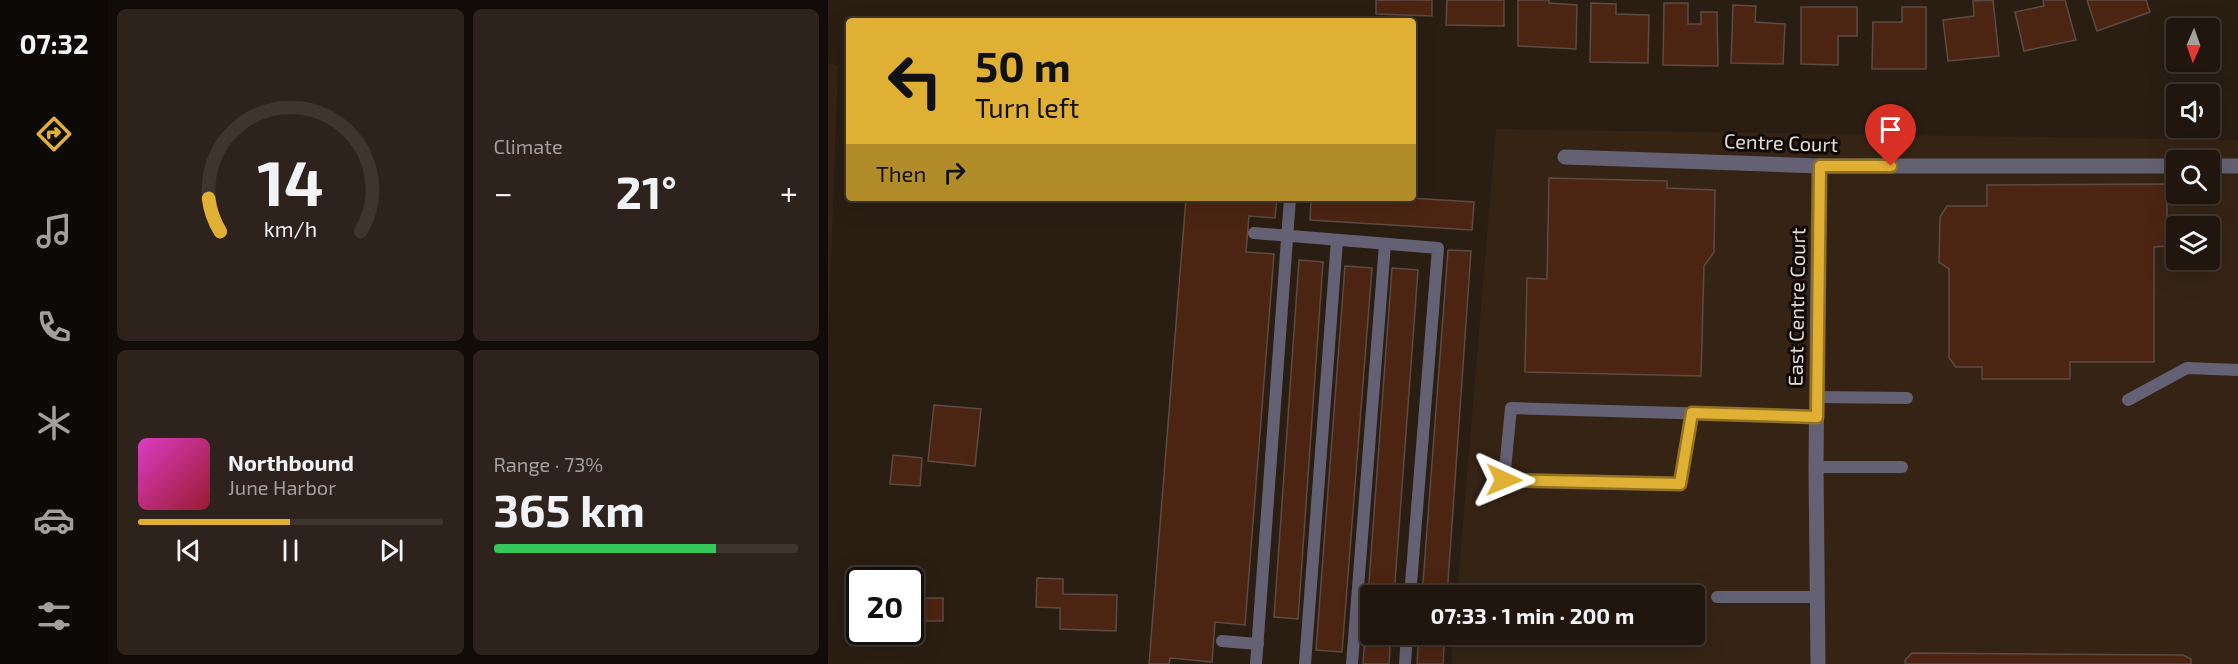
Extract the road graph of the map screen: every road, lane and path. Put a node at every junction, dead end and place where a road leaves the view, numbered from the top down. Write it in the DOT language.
graph roads {
  1 [pos="1565,157"];
  2 [pos="1820,166"];
  3 [pos="2166,166"];
  4 [pos="2220,166"];
  5 [pos="2238,166"];
  6 [pos="1290,201"];
  7 [pos="1254,233"];
  8 [pos="1288,236"];
  9 [pos="1337,240"];
  10 [pos="1385,244"];
  11 [pos="2238,370"];
  12 [pos="1817,398"];
  13 [pos="1907,398"];
  14 [pos="2128,400"];
  15 [pos="1692,413"];
  16 [pos="1817,417"];
  17 [pos="1816,467"];
  18 [pos="1902,467"];
  19 [pos="1411,585"];
  20 [pos="1717,597"];
  21 [pos="1818,597"];
  22 [pos="1222,641"];
  23 [pos="1258,644"];
  24 [pos="1406,645"];
  25 [pos="1256,664"];
  26 [pos="1305,664"];
  27 [pos="1352,664"];
  28 [pos="1405,664"];
  29 [pos="1818,664"];
  1 -- 2 [label="street, Centre Court"];
  2 -- 3 [label="street, Centre Court"];
  2 -- 12 [label="street, East Centre Court"];
  4 -- 5 [label="street"];
  6 -- 8 [label="lane"];
  7 -- 8 [label="lane"];
  8 -- 9 [label="lane"];
  8 -- 23 [label="lane"];
  9 -- 10 [label="lane"];
  9 -- 26 [label="lane"];
  10 -- 19 [label="lane"];
  10 -- 27 [label="lane"];
  11 -- 14 [label="lane"];
  12 -- 13 [label="lane"];
  12 -- 16 [label="street, East Centre Court"];
  15 -- 15 [label="lane"];
  15 -- 16 [label="lane"];
  16 -- 17 [label="street, East Centre Court"];
  17 -- 18 [label="lane"];
  17 -- 21 [label="street, East Centre Court"];
  20 -- 21 [label="lane"];
  21 -- 29 [label="street, East Centre Court"];
  22 -- 23 [label="lane"];
  23 -- 25 [label="lane"];
  24 -- 28 [label="lane"];
}
